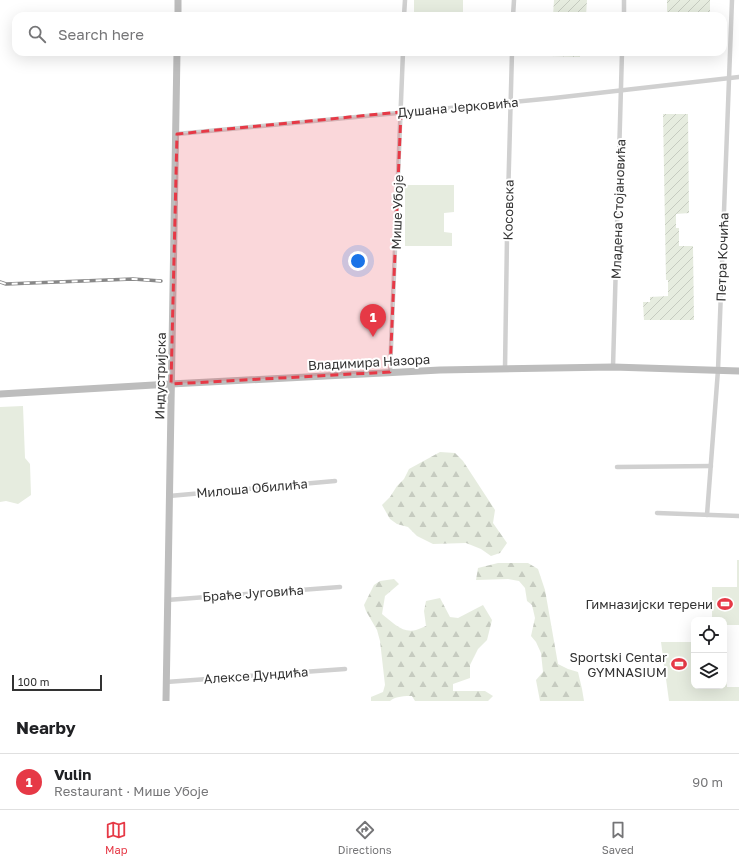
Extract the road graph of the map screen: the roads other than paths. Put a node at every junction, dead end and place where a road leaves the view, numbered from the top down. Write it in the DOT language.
graph roads {
  1 [pos="178,0"];
  2 [pos="405,0"];
  3 [pos="514,0"];
  4 [pos="624,0"];
  5 [pos="732,0"];
  6 [pos="178,12"];
  7 [pos="404,12"];
  8 [pos="513,12"];
  9 [pos="624,12"];
  10 [pos="178,56"];
  11 [pos="403,56"];
  12 [pos="512,56"];
  13 [pos="622,56"];
  14 [pos="739,77"];
  15 [pos="729,78"];
  16 [pos="621,91"];
  17 [pos="510,102"];
  18 [pos="401,112"];
  19 [pos="177,134"];
  20 [pos="613,367"];
  21 [pos="505,369"];
  22 [pos="718,370"];
  23 [pos="739,371"];
  24 [pos="390,372"];
  25 [pos="171,384"];
  26 [pos="0,394"];
  27 [pos="711,466"];
  28 [pos="617,468"];
  29 [pos="335,481"];
  30 [pos="169,496"];
  31 [pos="657,513"];
  32 [pos="707,515"];
  33 [pos="739,516"];
  34 [pos="340,587"];
  35 [pos="167,600"];
  36 [pos="345,669"];
  37 [pos="166,682"];
  38 [pos="166,701"];
  1 -- 6 [label="street"];
  2 -- 7 [label="street"];
  3 -- 8 [label="street"];
  4 -- 9 [label="street"];
  5 -- 15 [label="street, Петра Кочића"];
  10 -- 19 [label="street, Индустријска"];
  11 -- 18 [label="street, Мише Убоје"];
  12 -- 17 [label="street, Косовска"];
  13 -- 16 [label="street, Младена Стојановића"];
  14 -- 15 [label="street, Душана Јерковића"];
  15 -- 16 [label="street, Душана Јерковића"];
  15 -- 22 [label="street, Петра Кочића"];
  16 -- 17 [label="street, Душана Јерковића"];
  16 -- 20 [label="street, Младена Стојановића"];
  17 -- 18 [label="street, Душана Јерковића"];
  17 -- 21 [label="street, Косовска"];
  18 -- 19 [label="street, Душана Јерковића"];
  18 -- 24 [label="street, Мише Убоје"];
  19 -- 25 [label="street, Индустријска"];
  20 -- 21 [label="street, Владимира Назора"];
  20 -- 22 [label="street, Владимира Назора"];
  21 -- 24 [label="street, Владимира Назора"];
  22 -- 23 [label="street, Владимира Назора"];
  22 -- 27 [label="street, Петра Кочића"];
  24 -- 25 [label="street, Владимира Назора"];
  25 -- 26 [label="street, Владимира Назора"];
  25 -- 30 [label="street, Индустријска"];
  27 -- 28 [label="street"];
  27 -- 32 [label="street, Петра Кочића"];
  29 -- 30 [label="street, Милоша Обилића"];
  30 -- 35 [label="street, Индустријска"];
  31 -- 32 [label="street"];
  32 -- 33 [label="street"];
  34 -- 35 [label="street, Браће Југовића"];
  35 -- 37 [label="street, Индустријска"];
  36 -- 37 [label="street, Алексе Дундића"];
  37 -- 38 [label="street, Индустријска"];
}
